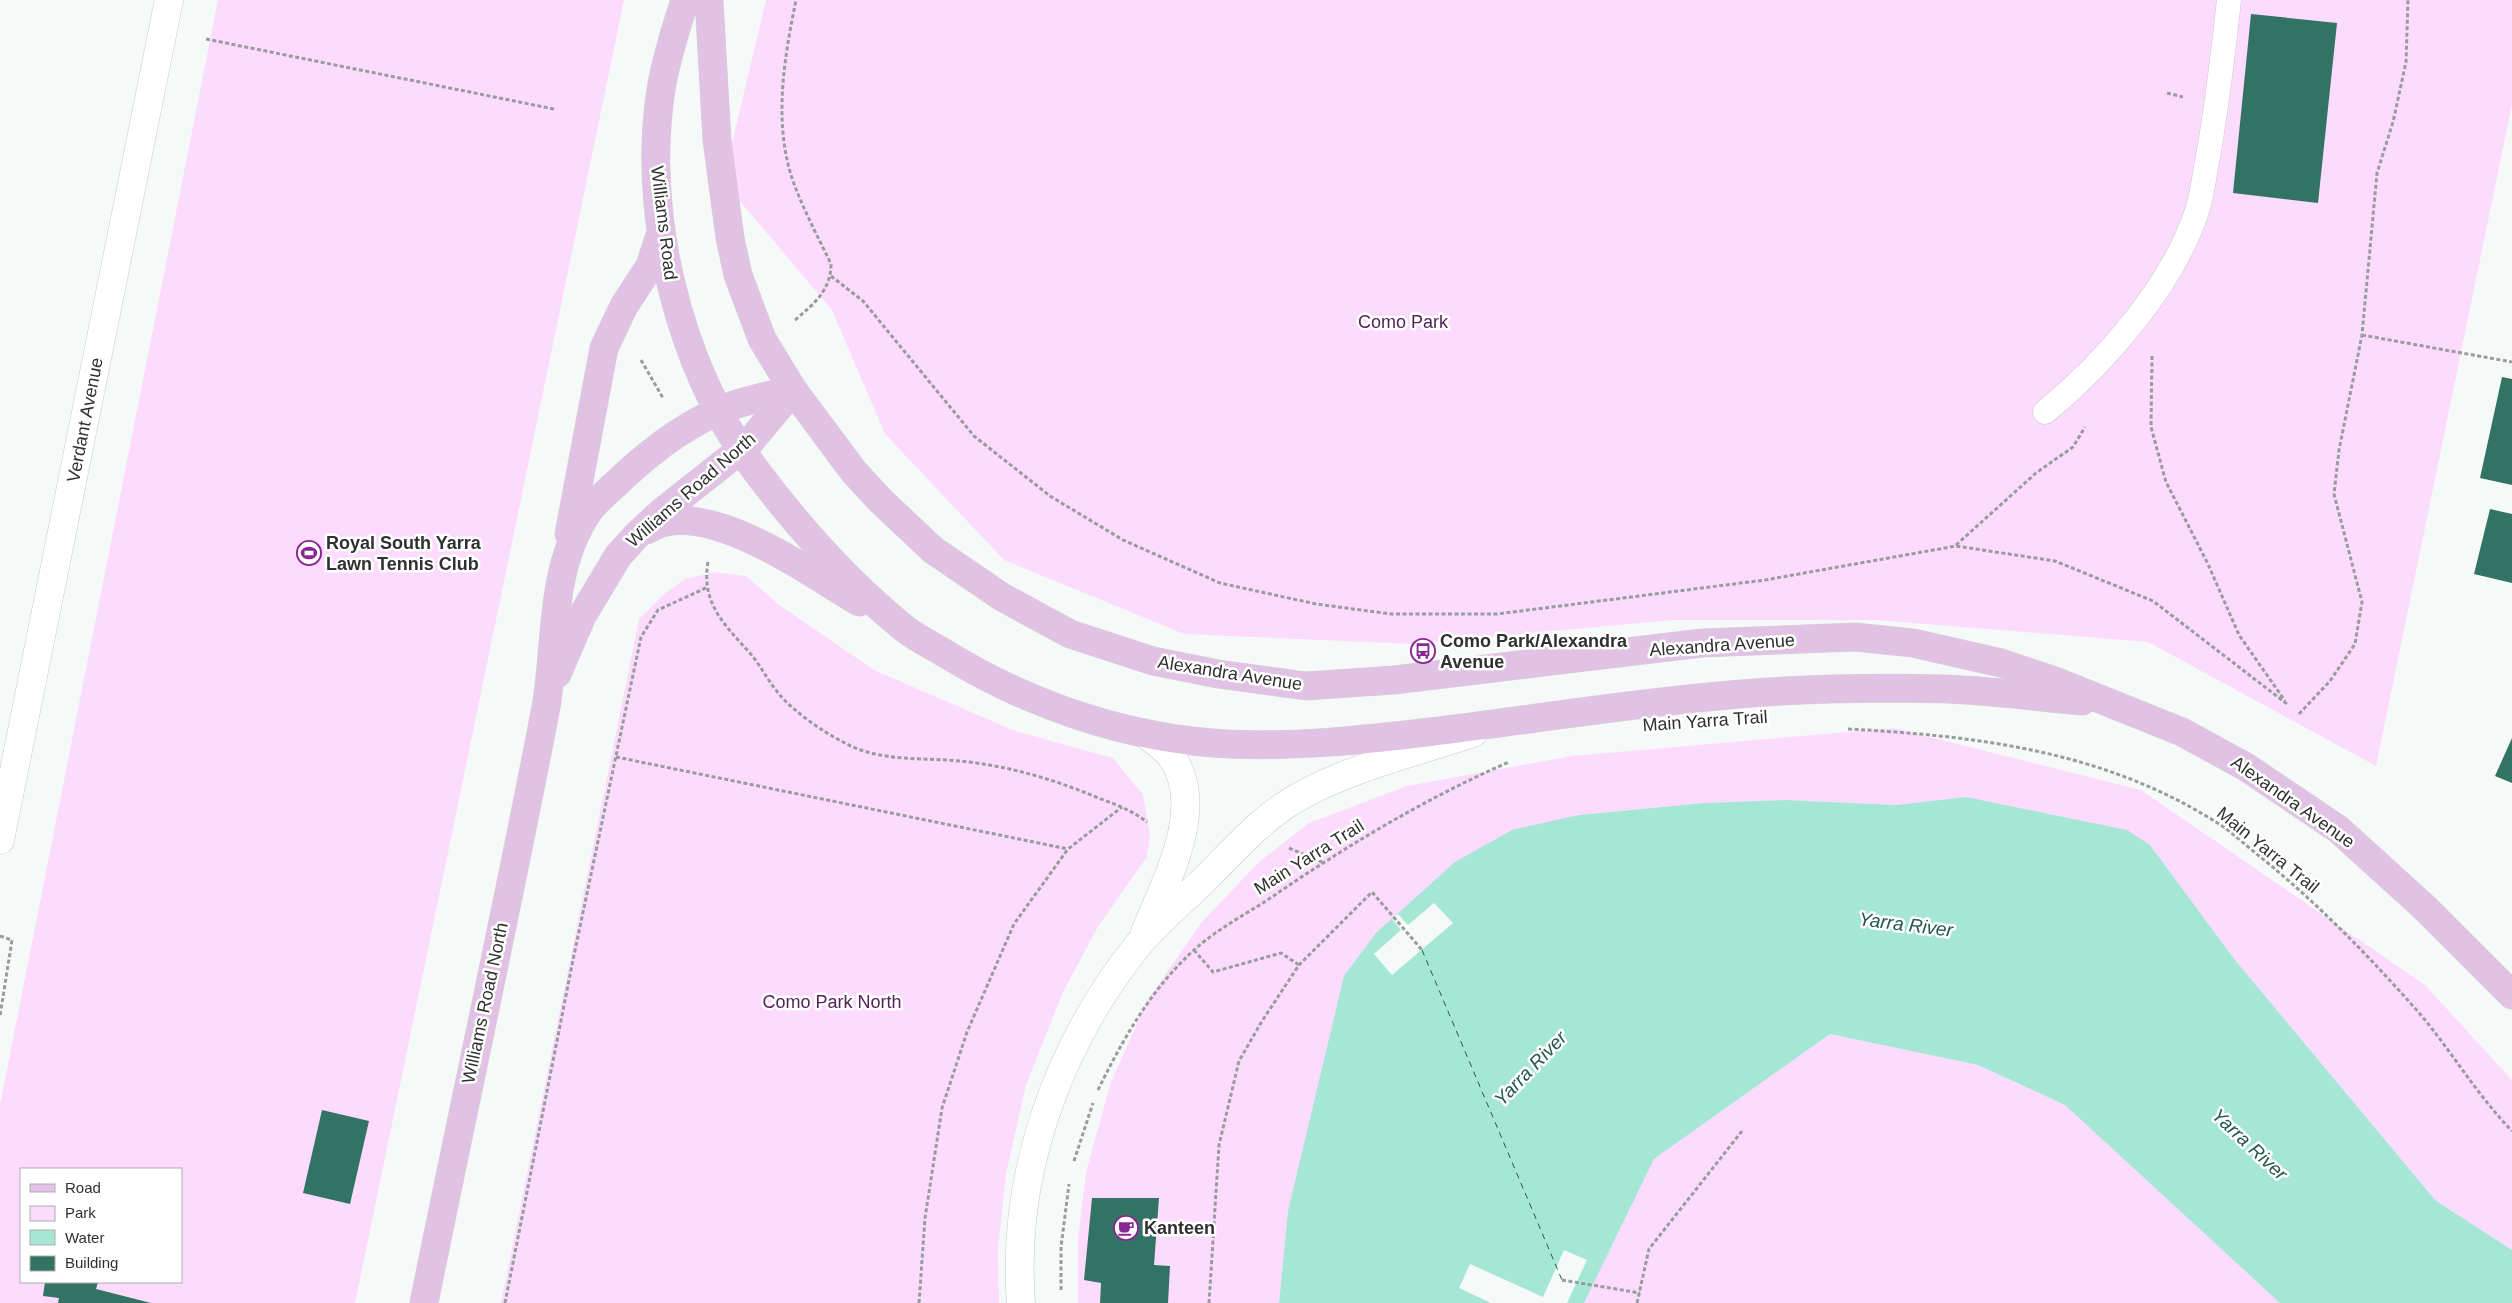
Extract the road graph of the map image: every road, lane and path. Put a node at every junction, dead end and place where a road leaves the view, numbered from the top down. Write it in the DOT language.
graph roads {
  1 [pos="169,0"];
  2 [pos="685,0"];
  3 [pos="709,0"];
  4 [pos="796,0"];
  5 [pos="2229,0"];
  6 [pos="2408,0"];
  7 [pos="206,39"];
  8 [pos="554,109"];
  9 [pos="662,226"];
  10 [pos="831,276"];
  11 [pos="791,324"];
  12 [pos="2362,335"];
  13 [pos="2154,349"];
  14 [pos="637,354"];
  15 [pos="2512,362"];
  16 [pos="2073,389"];
  17 [pos="793,390"];
  18 [pos="663,399"];
  19 [pos="718,411"];
  20 [pos="2045,412"];
  21 [pos="741,450"];
  22 [pos="628,544"];
  23 [pos="1956,546"];
  24 [pos="709,554"];
  25 [pos="708,588"];
  26 [pos="558,596"];
  27 [pos="908,631"];
  28 [pos="546,703"];
  29 [pos="2116,705"];
  30 [pos="2299,714"];
  31 [pos="1502,723"];
  32 [pos="1845,729"];
  33 [pos="1144,733"];
  34 [pos="616,757"];
  35 [pos="1512,760"];
  36 [pos="1122,807"];
  37 [pos="1149,824"];
  38 [pos="0,840"];
  39 [pos="1286,847"];
  40 [pos="1068,849"];
  41 [pos="1322,862"];
  42 [pos="0,936"];
  43 [pos="1139,944"];
  44 [pos="1194,950"];
  45 [pos="1422,950"];
  46 [pos="1299,965"];
  47 [pos="2512,995"];
  48 [pos="0,1016"];
  49 [pos="1742,1131"];
  50 [pos="2512,1131"];
  51 [pos="1073,1164"];
  52 [pos="1069,1182"];
  53 [pos="1562,1280"];
  54 [pos="1640,1293"];
  55 [pos="1061,1294"];
  56 [pos="424,1303"];
  57 [pos="505,1303"];
  58 [pos="919,1303"];
  59 [pos="1021,1303"];
  60 [pos="1208,1303"];
  61 [pos="1637,1303"];
  1 -- 38 [label="street, Verdant Avenue"];
  2 -- 9 [label="main road, Williams Road"];
  3 -- 17 [label="main road"];
  4 -- 10 [label="path"];
  5 -- 16 [label="lane"];
  6 -- 12 [label="path"];
  7 -- 8 [label="path"];
  9 -- 19 [label="main road, Williams Road"];
  9 -- 26 [label="main road"];
  10 -- 11 [label="path"];
  10 -- 23 [label="path"];
  12 -- 15 [label="path"];
  12 -- 30 [label="path"];
  13 -- 23 [label="path"];
  14 -- 18 [label="path"];
  16 -- 20 [label="lane"];
  16 -- 23 [label="path"];
  17 -- 19 [label="main road, Williams Road North"];
  17 -- 21 [label="main road, Williams Road North"];
  17 -- 29 [label="main road, Alexandra Avenue"];
  19 -- 21 [label="main road, Williams Road"];
  19 -- 26 [label="main road, Williams Road North"];
  21 -- 22 [label="main road, Williams Road North"];
  21 -- 27 [label="main road, Alexandra Avenue"];
  22 -- 27 [label="main road"];
  22 -- 28 [label="main road, Williams Road North"];
  24 -- 25 [label="path"];
  25 -- 34 [label="path"];
  25 -- 36 [label="path"];
  26 -- 28 [label="main road, Williams Road North"];
  27 -- 33 [label="main road, Alexandra Avenue"];
  28 -- 56 [label="main road, Williams Road North"];
  29 -- 31 [label="main road, Alexandra Avenue"];
  29 -- 47 [label="main road, Alexandra Avenue"];
  31 -- 33 [label="main road, Alexandra Avenue"];
  31 -- 43 [label="street, Alexandra Avenue"];
  32 -- 50 [label="path, Main Yarra Trail"];
  33 -- 43 [label="street, Alexandra Avenue"];
  34 -- 40 [label="path"];
  34 -- 57 [label="path"];
  35 -- 41 [label="path, Main Yarra Trail"];
  36 -- 37 [label="path"];
  36 -- 40 [label="path"];
  39 -- 41 [label="path"];
  40 -- 58 [label="path"];
  41 -- 44 [label="path, Main Yarra Trail"];
  42 -- 48 [label="path"];
  43 -- 59 [label="street, Alexandra Avenue"];
  44 -- 46 [label="path"];
  44 -- 51 [label="path, Main Yarra Trail"];
  45 -- 46 [label="path"];
  46 -- 60 [label="path"];
  49 -- 54 [label="path"];
  52 -- 55 [label="path"];
  53 -- 54 [label="path"];
  54 -- 61 [label="path"];
}
